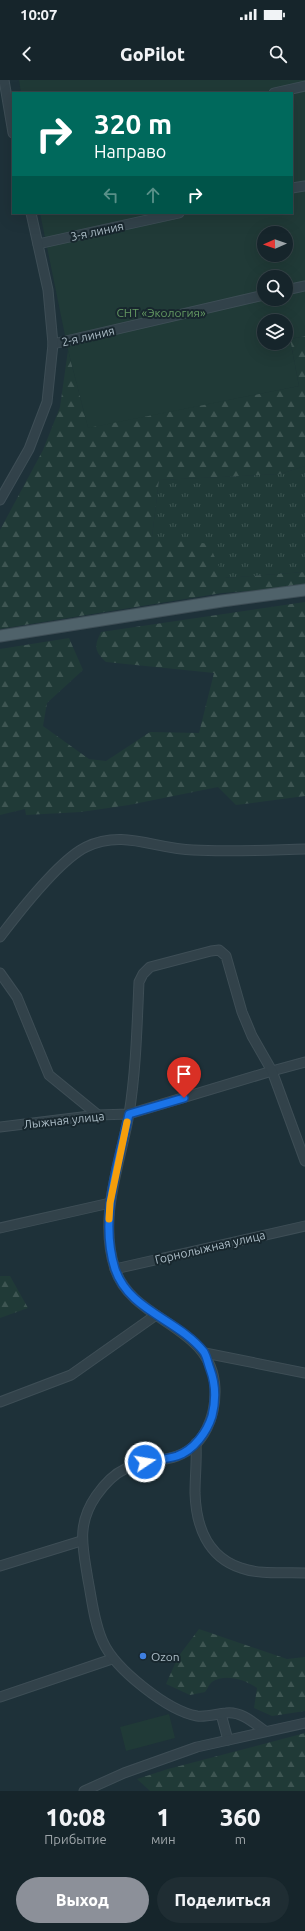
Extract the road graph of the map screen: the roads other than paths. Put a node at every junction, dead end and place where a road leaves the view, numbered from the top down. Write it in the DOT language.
graph roads {
  1 [pos="4,80"];
  2 [pos="305,86"];
  3 [pos="278,92"];
  4 [pos="12,127"];
  5 [pos="305,186"];
  6 [pos="293,188"];
  7 [pos="31,214"];
  8 [pos="174,214"];
  9 [pos="38,244"];
  10 [pos="305,286"];
  11 [pos="293,289"];
  12 [pos="257,297"];
  13 [pos="53,344"];
  14 [pos="0,500"];
  15 [pos="305,590"];
  16 [pos="0,636"];
  17 [pos="305,850"];
  18 [pos="0,937"];
  19 [pos="0,973"];
  20 [pos="305,1062"];
  21 [pos="272,1071"];
  22 [pos="129,1114"];
  23 [pos="98,1115"];
  24 [pos="0,1127"];
  25 [pos="305,1161"];
  26 [pos="110,1203"];
  27 [pos="305,1226"];
  28 [pos="0,1228"];
  29 [pos="115,1269"];
  30 [pos="156,1315"];
  31 [pos="205,1353"];
  32 [pos="305,1373"];
  33 [pos="0,1402"];
  34 [pos="196,1443"];
  35 [pos="81,1541"];
  36 [pos="0,1566"];
  37 [pos="305,1573"];
  38 [pos="112,1659"];
  39 [pos="0,1697"];
  40 [pos="221,1714"];
  41 [pos="305,1723"];
  42 [pos="265,1731"];
  43 [pos="228,1740"];
  44 [pos="85,1791"];
  1 -- 4 [label="street"];
  2 -- 3 [label="street"];
  5 -- 6 [label="street"];
  7 -- 9 [label="street"];
  8 -- 9 [label="street, 3-я линия"];
  9 -- 13 [label="street"];
  10 -- 11 [label="street"];
  12 -- 13 [label="street, 2-я линия"];
  13 -- 14 [label="street"];
  15 -- 16 [label="main road"];
  17 -- 18 [label="street"];
  19 -- 23 [label="street"];
  20 -- 21 [label="street"];
  21 -- 22 [label="street"];
  21 -- 22 [label="street"];
  21 -- 25 [label="street"];
  22 -- 23 [label="street, Лыжная улица"];
  22 -- 26 [label="street"];
  23 -- 24 [label="street, Лыжная улица"];
  26 -- 28 [label="street"];
  26 -- 29 [label="street"];
  27 -- 29 [label="street, Горнолыжная улица"];
  29 -- 30 [label="street"];
  30 -- 31 [label="street"];
  30 -- 33 [label="street"];
  31 -- 32 [label="street"];
  31 -- 34 [label="street"];
  34 -- 35 [label="street"];
  34 -- 37 [label="street"];
  35 -- 36 [label="street"];
  35 -- 38 [label="street"];
  38 -- 39 [label="street"];
  38 -- 40 [label="street"];
  40 -- 42 [label="street"];
  40 -- 43 [label="street"];
  41 -- 42 [label="street"];
  42 -- 43 [label="street"];
  43 -- 44 [label="street"];
}
